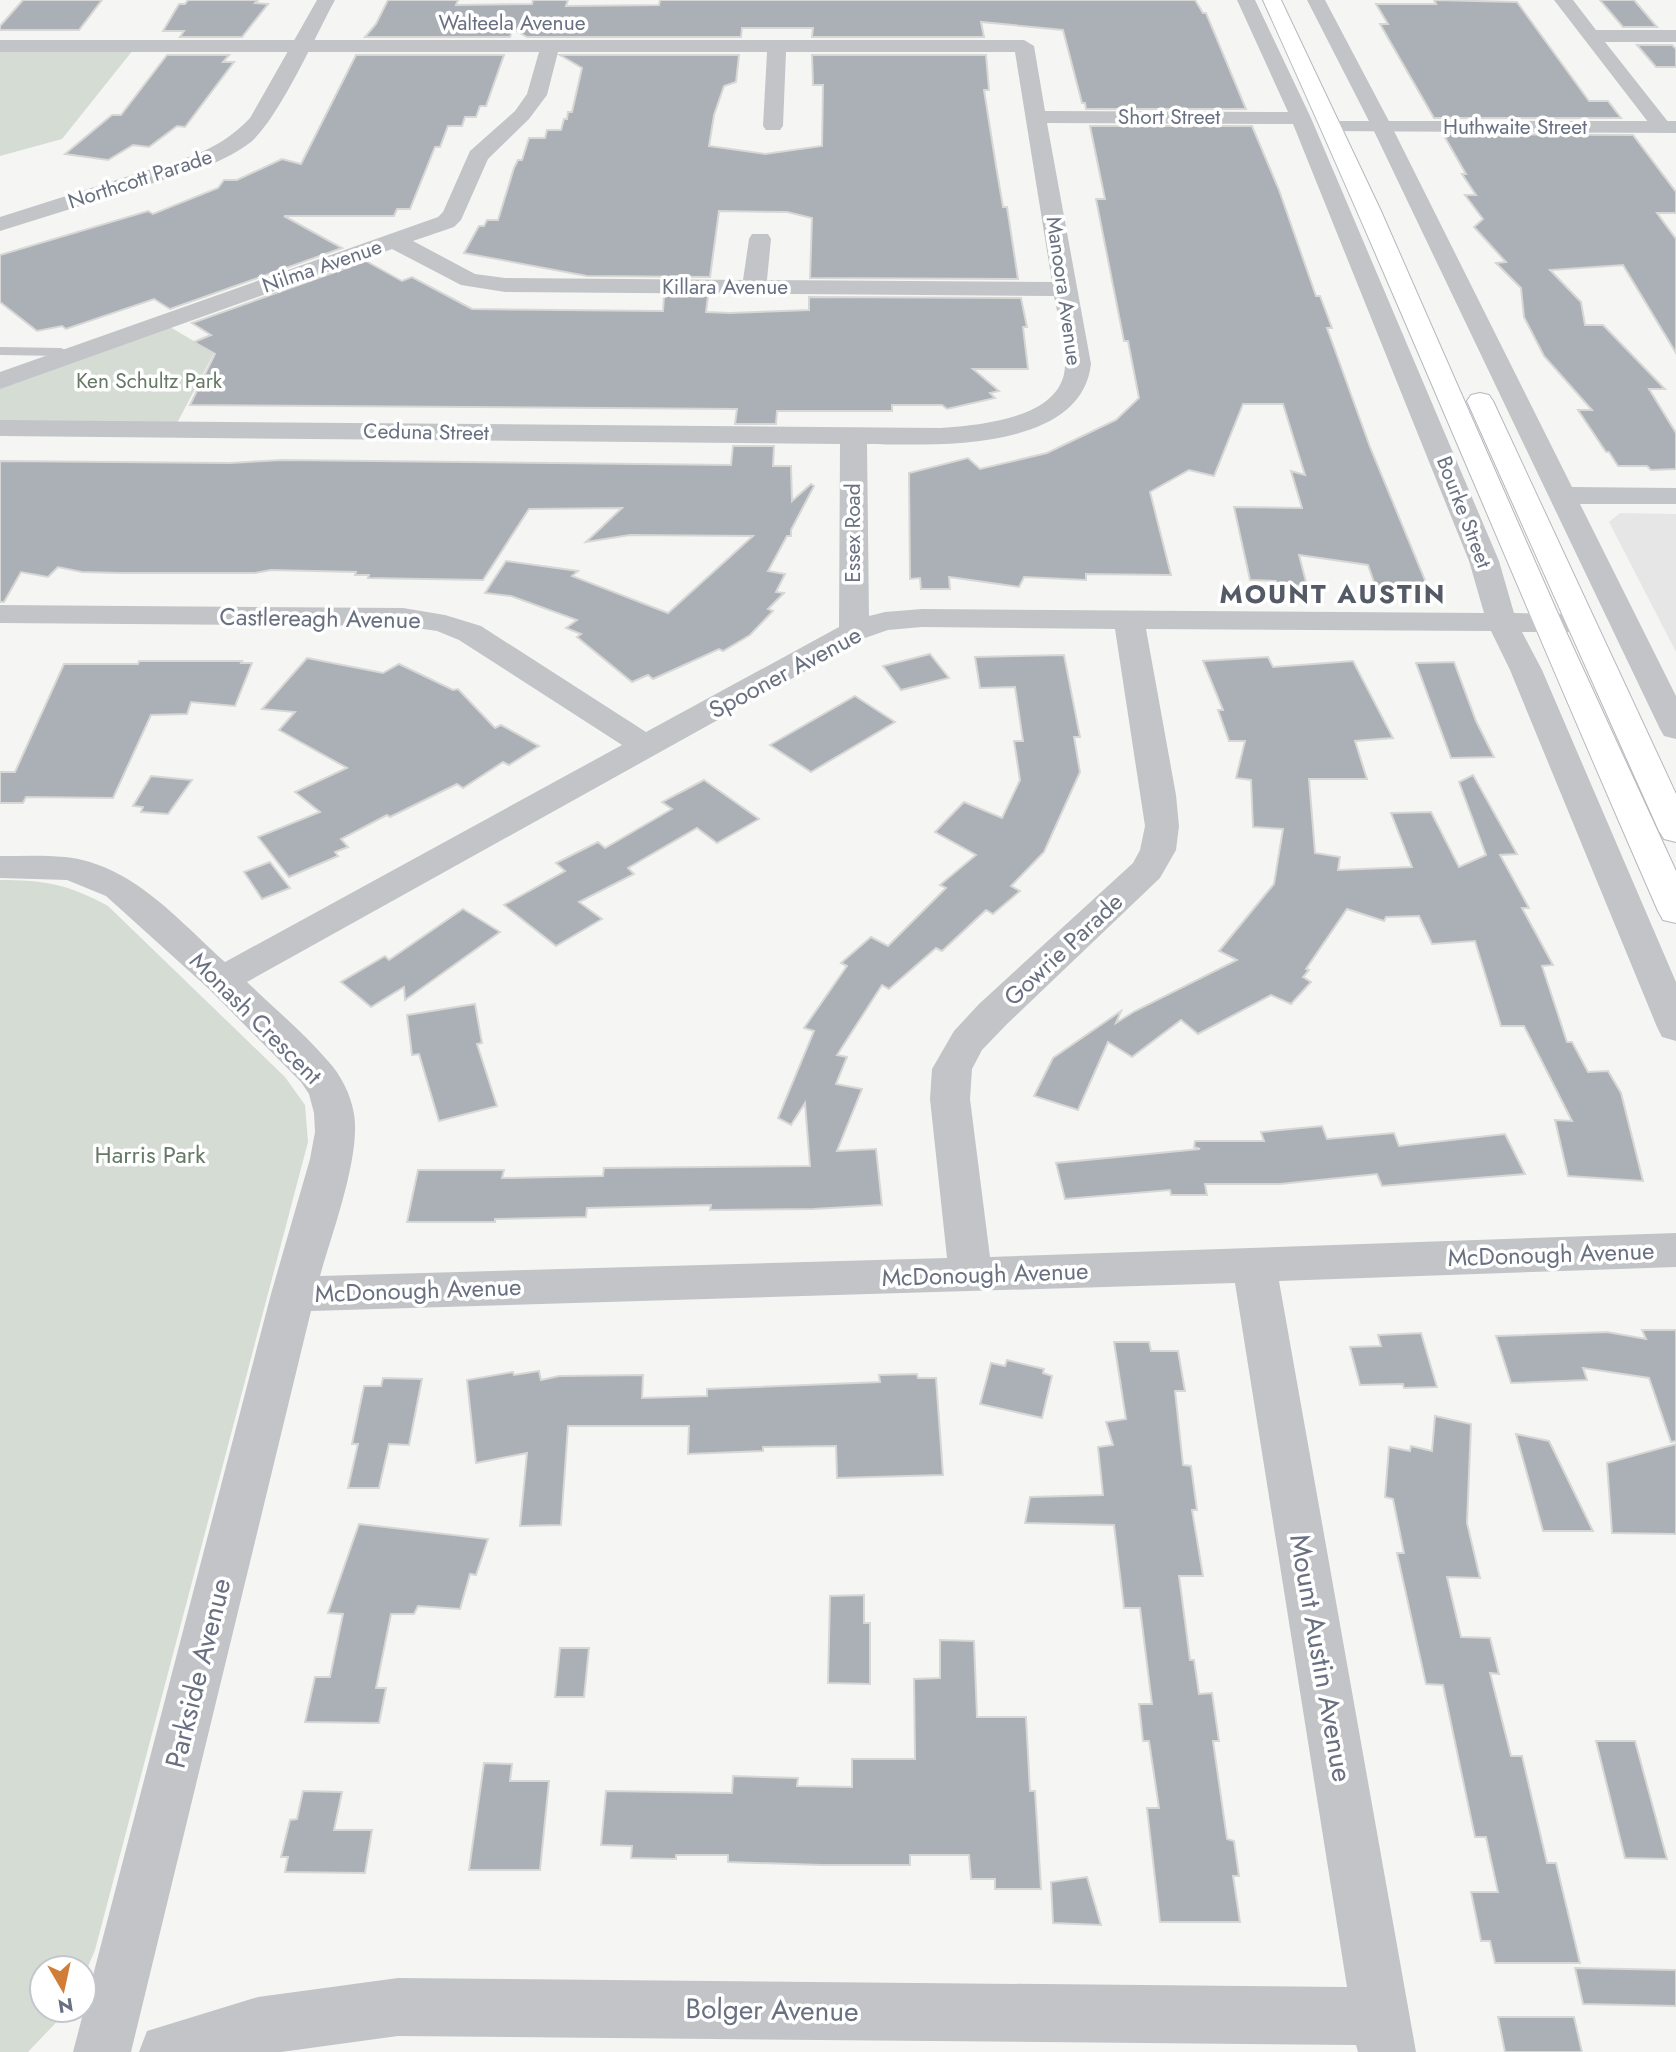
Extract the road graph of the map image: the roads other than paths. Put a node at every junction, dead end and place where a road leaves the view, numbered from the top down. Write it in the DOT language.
graph roads {
  1 [pos="326,0"];
  2 [pos="1246,0"];
  3 [pos="1272,0"];
  4 [pos="1291,0"];
  5 [pos="1315,0"];
  6 [pos="1563,0"];
  7 [pos="1591,36"];
  8 [pos="1676,36"];
  9 [pos="0,46"];
  10 [pos="300,46"];
  11 [pos="550,46"];
  12 [pos="777,46"];
  13 [pos="1024,46"];
  14 [pos="1038,117"];
  15 [pos="1301,117"];
  16 [pos="773,126"];
  17 [pos="1342,127"];
  18 [pos="1382,127"];
  19 [pos="1669,127"];
  20 [pos="0,224"];
  21 [pos="760,239"];
  22 [pos="395,241"];
  23 [pos="754,287"];
  24 [pos="1066,289"];
  25 [pos="1456,350"];
  26 [pos="0,351"];
  27 [pos="71,355"];
  28 [pos="1468,375"];
  29 [pos="0,381"];
  30 [pos="0,428"];
  31 [pos="853,436"];
  32 [pos="1560,495"];
  33 [pos="1676,496"];
  34 [pos="0,614"];
  35 [pos="1129,619"];
  36 [pos="1547,622"];
  37 [pos="1503,623"];
  38 [pos="1581,623"];
  39 [pos="854,631"];
  40 [pos="1676,729"];
  41 [pos="648,747"];
  42 [pos="1676,831"];
  43 [pos="0,867"];
  44 [pos="1676,911"];
  45 [pos="222,980"];
  46 [pos="1676,1027"];
  47 [pos="1676,1250"];
  48 [pos="1254,1264"];
  49 [pos="971,1275"];
  50 [pos="293,1294"];
  51 [pos="1384,2034"];
  52 [pos="102,2052"];
  53 [pos="168,2052"];
  1 -- 10 [label="street, Northcott Parade"];
  2 -- 15 [label="street, Bourke Street"];
  3 -- 17 [label="main road, Bourke Street"];
  4 -- 17 [label="main road, Bourke Street"];
  5 -- 18 [label="street"];
  6 -- 7 [label="street"];
  7 -- 8 [label="street"];
  7 -- 19 [label="street"];
  9 -- 10 [label="street, Walteela Avenue"];
  10 -- 11 [label="street, Walteela Avenue"];
  10 -- 20 [label="street, Northcott Parade"];
  11 -- 12 [label="street, Walteela Avenue"];
  11 -- 22 [label="street, Nilma Avenue"];
  12 -- 13 [label="street, Walteela Avenue"];
  12 -- 16 [label="street"];
  13 -- 14 [label="street, Manoora Avenue"];
  14 -- 15 [label="street, Short Street"];
  14 -- 24 [label="street, Manoora Avenue"];
  15 -- 37 [label="street, Bourke Street"];
  17 -- 18 [label="street, Huthwaite Street"];
  17 -- 25 [label="main road, Bourke Street"];
  17 -- 36 [label="main road, Bourke Street"];
  18 -- 19 [label="street, Huthwaite Street"];
  18 -- 32 [label="street"];
  21 -- 23 [label="street"];
  22 -- 23 [label="street, Killara Avenue"];
  22 -- 27 [label="street, Nilma Avenue"];
  23 -- 24 [label="street, Killara Avenue"];
  24 -- 31 [label="street, Manoora Avenue"];
  26 -- 27 [label="lane"];
  27 -- 29 [label="street, Nilma Avenue"];
  28 -- 38 [label="main road"];
  30 -- 31 [label="street, Ceduna Street"];
  31 -- 39 [label="street, Essex Road"];
  32 -- 33 [label="street"];
  32 -- 40 [label="street"];
  34 -- 41 [label="street, Castlereagh Avenue"];
  35 -- 37 [label="street, Spooner Avenue"];
  35 -- 39 [label="street, Spooner Avenue"];
  35 -- 49 [label="street, Gowrie Parade"];
  36 -- 37 [label="street, Spooner Avenue"];
  36 -- 38 [label="street, Spooner Avenue"];
  36 -- 44 [label="main road, Bourke Street"];
  37 -- 46 [label="street, Bourke Street"];
  38 -- 42 [label="main road"];
  39 -- 41 [label="street, Spooner Avenue"];
  41 -- 45 [label="street, Spooner Avenue"];
  43 -- 45 [label="street, Monash Crescent"];
  45 -- 50 [label="street, Monash Crescent"];
  47 -- 48 [label="street, McDonough Avenue"];
  48 -- 49 [label="street, McDonough Avenue"];
  48 -- 51 [label="street, Mount Austin Avenue"];
  49 -- 50 [label="street, McDonough Avenue"];
  50 -- 52 [label="street, Parkside Avenue"];
  51 -- 53 [label="street, Bolger Avenue"];
}
